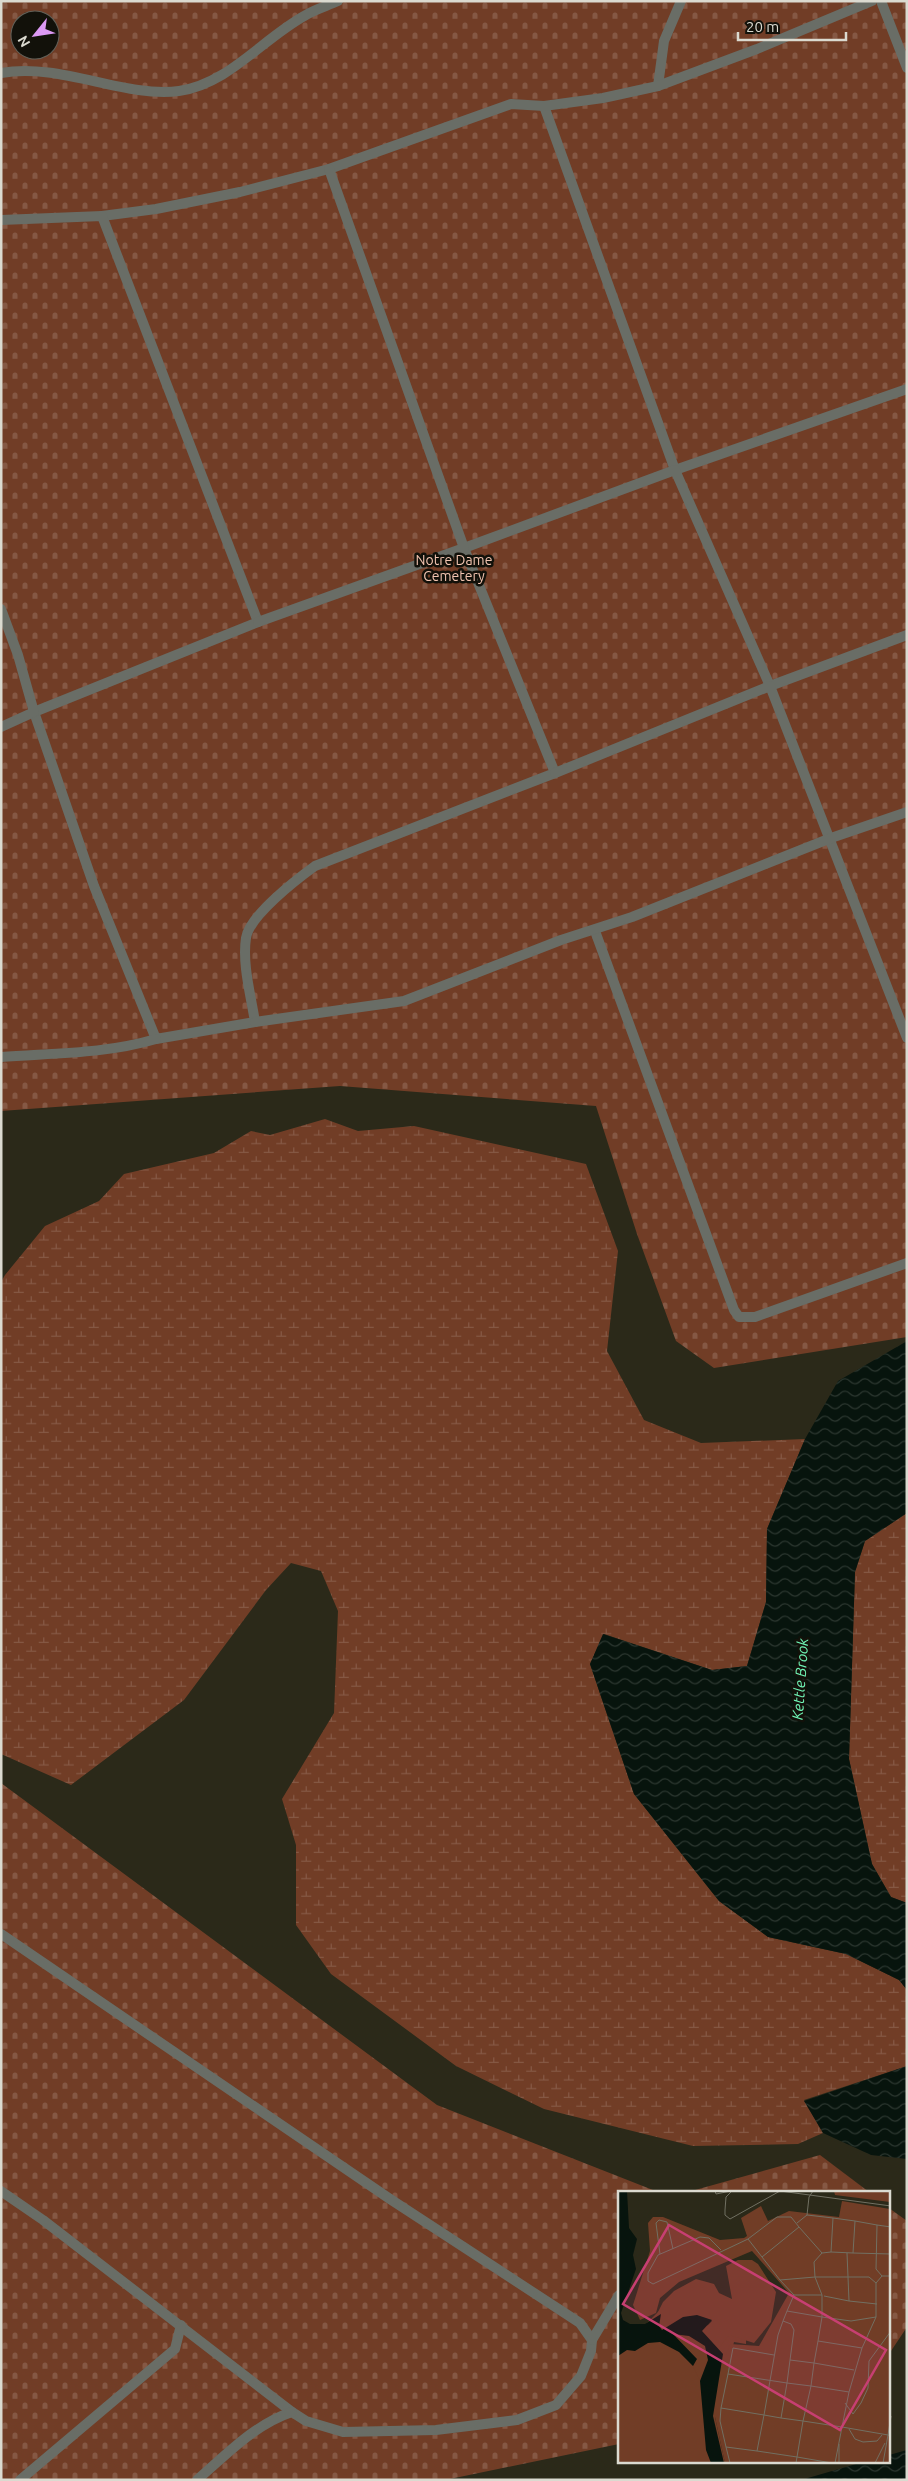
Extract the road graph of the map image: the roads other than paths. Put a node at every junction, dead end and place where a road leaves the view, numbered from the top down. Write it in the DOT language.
graph roads {
  1 [pos="338,1"];
  2 [pos="681,1"];
  3 [pos="872,1"];
  4 [pos="881,1"];
  5 [pos="907,68"];
  6 [pos="1,73"];
  7 [pos="658,86"];
  8 [pos="544,106"];
  9 [pos="329,169"];
  10 [pos="102,216"];
  11 [pos="1,220"];
  12 [pos="907,389"];
  13 [pos="675,470"];
  14 [pos="464,548"];
  15 [pos="1,609"];
  16 [pos="258,622"];
  17 [pos="907,635"];
  18 [pos="770,686"];
  19 [pos="34,712"];
  20 [pos="1,727"];
  21 [pos="555,773"];
  22 [pos="907,812"];
  23 [pos="831,838"];
  24 [pos="595,931"];
  25 [pos="255,1022"];
  26 [pos="907,1038"];
  27 [pos="156,1039"];
  28 [pos="1,1057"];
  29 [pos="907,1263"];
  30 [pos="1,1934"];
  31 [pos="1,2191"];
  32 [pos="618,2297"];
  33 [pos="181,2325"];
  34 [pos="592,2340"];
  35 [pos="292,2412"];
  36 [pos="20,2480"];
  37 [pos="197,2480"];
  1 -- 6 [label="lane"];
  2 -- 7 [label="lane"];
  3 -- 7 [label="lane"];
  4 -- 5 [label="lane"];
  7 -- 8 [label="lane"];
  8 -- 9 [label="lane"];
  8 -- 13 [label="lane"];
  9 -- 10 [label="lane"];
  9 -- 14 [label="lane"];
  10 -- 11 [label="lane"];
  10 -- 16 [label="lane"];
  12 -- 13 [label="lane"];
  13 -- 14 [label="lane"];
  13 -- 18 [label="lane"];
  14 -- 16 [label="lane"];
  14 -- 21 [label="lane"];
  15 -- 19 [label="lane"];
  16 -- 19 [label="lane"];
  17 -- 18 [label="lane"];
  18 -- 21 [label="lane"];
  18 -- 23 [label="lane"];
  19 -- 20 [label="lane"];
  19 -- 27 [label="lane"];
  21 -- 25 [label="lane"];
  22 -- 23 [label="lane"];
  23 -- 24 [label="lane"];
  23 -- 26 [label="lane"];
  24 -- 25 [label="lane"];
  24 -- 29 [label="lane"];
  25 -- 27 [label="lane"];
  27 -- 28 [label="lane"];
  30 -- 34 [label="lane"];
  31 -- 33 [label="lane"];
  32 -- 34 [label="lane"];
  33 -- 35 [label="lane"];
  33 -- 36 [label="lane"];
  34 -- 35 [label="lane"];
  35 -- 37 [label="lane"];
}
